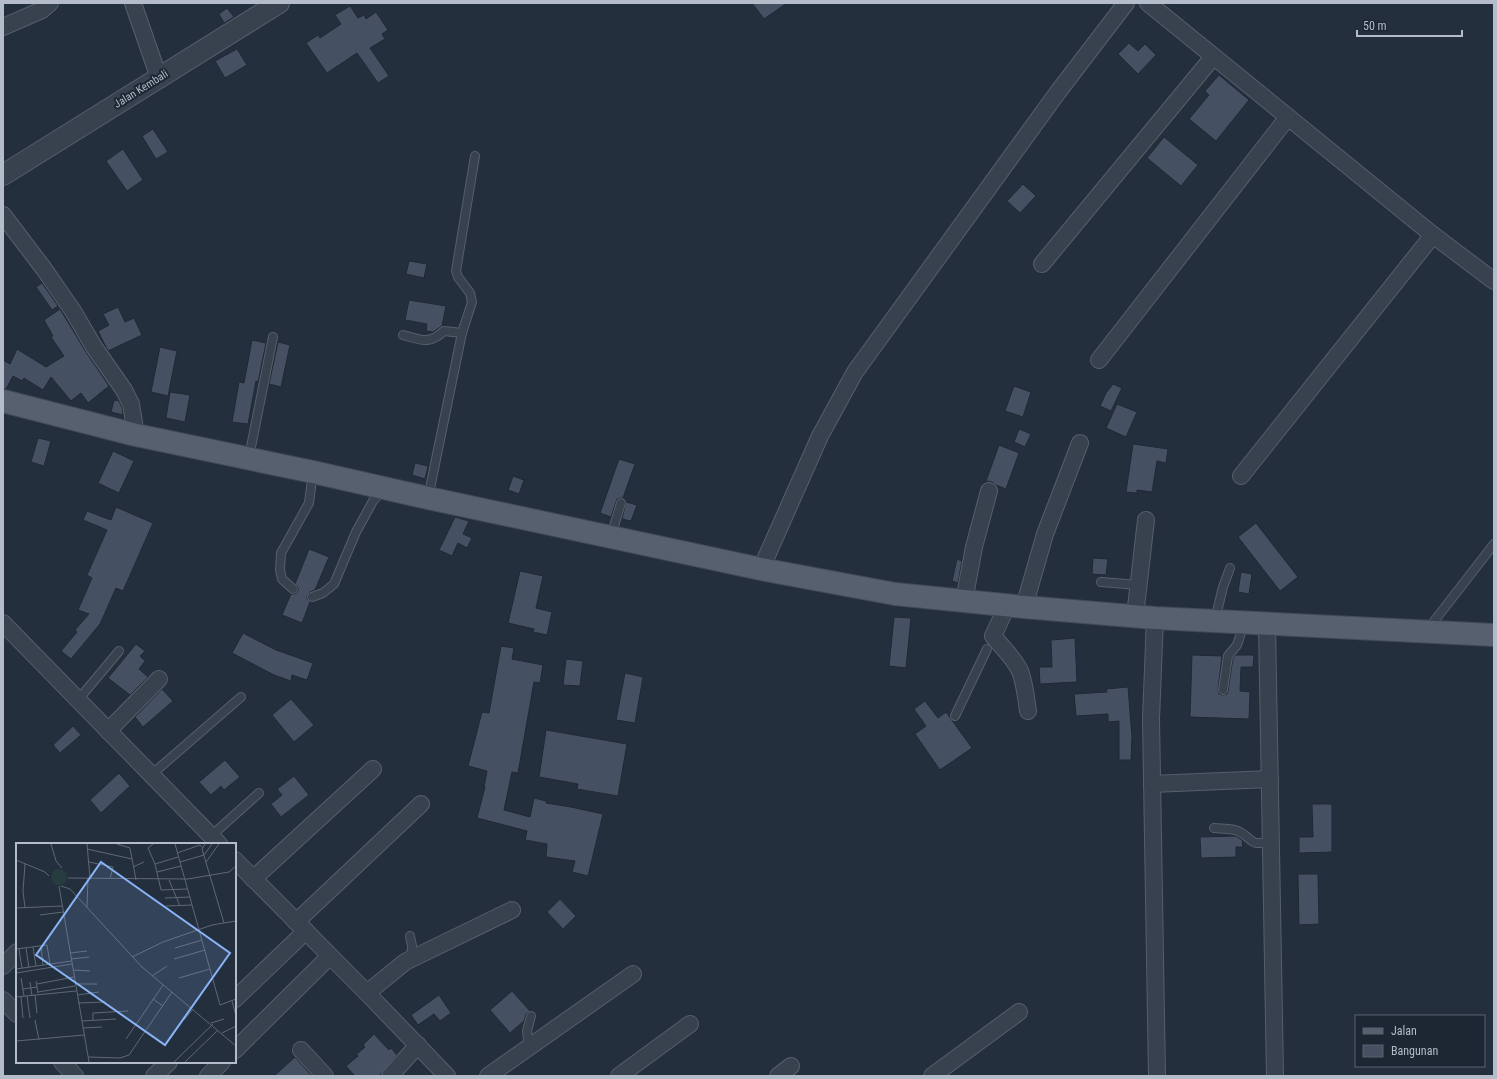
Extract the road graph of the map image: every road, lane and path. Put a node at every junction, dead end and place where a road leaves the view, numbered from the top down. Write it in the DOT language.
graph roads {
  1 [pos="50,3"];
  2 [pos="133,3"];
  3 [pos="279,3"];
  4 [pos="1126,3"];
  5 [pos="1148,3"];
  6 [pos="3,28"];
  7 [pos="1213,57"];
  8 [pos="159,78"];
  9 [pos="1288,116"];
  10 [pos="475,156"];
  11 [pos="3,175"];
  12 [pos="3,215"];
  13 [pos="1433,235"];
  14 [pos="1042,264"];
  15 [pos="1494,281"];
  16 [pos="462,333"];
  17 [pos="403,336"];
  18 [pos="273,337"];
  19 [pos="1099,360"];
  20 [pos="3,401"];
  21 [pos="136,434"];
  22 [pos="1080,443"];
  23 [pos="249,458"];
  24 [pos="313,472"];
  25 [pos="1241,476"];
  26 [pos="385,488"];
  27 [pos="988,491"];
  28 [pos="428,498"];
  29 [pos="621,503"];
  30 [pos="1146,520"];
  31 [pos="610,537"];
  32 [pos="1494,544"];
  33 [pos="1230,568"];
  34 [pos="761,569"];
  35 [pos="1101,582"];
  36 [pos="1139,585"];
  37 [pos="293,590"];
  38 [pos="312,597"];
  39 [pos="964,601"];
  40 [pos="1015,607"];
  41 [pos="1145,617"];
  42 [pos="1215,621"];
  43 [pos="3,623"];
  44 [pos="1245,623"];
  45 [pos="1267,624"];
  46 [pos="1427,632"];
  47 [pos="1494,635"];
  48 [pos="990,643"];
  49 [pos="119,650"];
  50 [pos="159,679"];
  51 [pos="1223,690"];
  52 [pos="241,697"];
  53 [pos="78,700"];
  54 [pos="1028,711"];
  55 [pos="955,716"];
  56 [pos="108,731"];
  57 [pos="373,769"];
  58 [pos="151,775"];
  59 [pos="1270,780"];
  60 [pos="1152,784"];
  61 [pos="259,793"];
  62 [pos="421,804"];
  63 [pos="1214,828"];
  64 [pos="215,840"];
  65 [pos="1271,842"];
  66 [pos="236,861"];
  67 [pos="253,879"];
  68 [pos="512,910"];
  69 [pos="301,927"];
  70 [pos="410,936"];
  71 [pos="16,953"];
  72 [pos="330,956"];
  73 [pos="411,960"];
  74 [pos="3,966"];
  75 [pos="633,974"];
  76 [pos="367,993"];
  77 [pos="236,998"];
  78 [pos="3,1000"];
  79 [pos="1019,1012"];
  80 [pos="16,1013"];
  81 [pos="531,1016"];
  82 [pos="690,1024"];
  83 [pos="418,1045"];
  84 [pos="529,1047"];
  85 [pos="236,1049"];
  86 [pos="301,1050"];
  87 [pos="63,1063"];
  88 [pos="221,1063"];
  89 [pos="791,1066"];
  90 [pos="75,1076"];
  91 [pos="208,1076"];
  92 [pos="325,1076"];
  93 [pos="390,1076"];
  94 [pos="447,1076"];
  95 [pos="488,1076"];
  96 [pos="619,1076"];
  97 [pos="778,1076"];
  98 [pos="932,1076"];
  99 [pos="1157,1076"];
  100 [pos="1275,1076"];
  1 -- 6 [label="street"];
  2 -- 8 [label="street"];
  3 -- 8 [label="street, Jalan Kembali"];
  4 -- 34 [label="street"];
  5 -- 7 [label="street"];
  7 -- 9 [label="street"];
  7 -- 14 [label="street"];
  8 -- 11 [label="street, Jalan Kembali"];
  9 -- 13 [label="street"];
  9 -- 19 [label="street"];
  10 -- 16 [label="lane"];
  12 -- 21 [label="street"];
  13 -- 15 [label="street"];
  13 -- 25 [label="street"];
  16 -- 17 [label="lane"];
  16 -- 28 [label="lane"];
  18 -- 23 [label="lane"];
  20 -- 21 [label="main road"];
  21 -- 23 [label="main road"];
  22 -- 40 [label="street"];
  23 -- 24 [label="main road"];
  24 -- 26 [label="main road"];
  24 -- 37 [label="lane"];
  26 -- 28 [label="main road"];
  26 -- 38 [label="lane"];
  27 -- 39 [label="street"];
  28 -- 31 [label="main road"];
  29 -- 31 [label="lane"];
  30 -- 36 [label="street"];
  31 -- 34 [label="main road"];
  32 -- 46 [label="lane"];
  33 -- 42 [label="lane"];
  34 -- 39 [label="main road"];
  35 -- 36 [label="lane"];
  36 -- 41 [label="street"];
  39 -- 40 [label="main road"];
  40 -- 41 [label="main road"];
  40 -- 48 [label="street"];
  41 -- 42 [label="main road"];
  41 -- 60 [label="street"];
  42 -- 44 [label="main road"];
  43 -- 53 [label="street"];
  44 -- 45 [label="main road"];
  44 -- 51 [label="lane"];
  45 -- 46 [label="main road"];
  45 -- 59 [label="street"];
  46 -- 47 [label="main road"];
  48 -- 54 [label="street"];
  48 -- 55 [label="lane"];
  49 -- 53 [label="lane"];
  50 -- 56 [label="street"];
  52 -- 58 [label="lane"];
  53 -- 56 [label="street"];
  56 -- 58 [label="street"];
  57 -- 67 [label="street"];
  58 -- 64 [label="street"];
  59 -- 60 [label="street"];
  59 -- 65 [label="street"];
  60 -- 99 [label="street"];
  61 -- 64 [label="lane"];
  62 -- 69 [label="street"];
  63 -- 65 [label="lane"];
  65 -- 100 [label="street"];
  66 -- 67 [label="street"];
  67 -- 69 [label="street"];
  68 -- 73 [label="street"];
  69 -- 72 [label="street"];
  69 -- 77 [label="street"];
  70 -- 73 [label="lane"];
  71 -- 74 [label="street"];
  72 -- 76 [label="street"];
  72 -- 85 [label="street"];
  73 -- 76 [label="street"];
  75 -- 84 [label="street"];
  76 -- 83 [label="street"];
  78 -- 80 [label="street"];
  79 -- 98 [label="street"];
  81 -- 84 [label="lane"];
  82 -- 96 [label="street"];
  83 -- 93 [label="street"];
  83 -- 94 [label="street"];
  84 -- 95 [label="street"];
  86 -- 92 [label="street"];
  87 -- 90 [label="street"];
  88 -- 91 [label="street"];
  89 -- 97 [label="street"];
}
